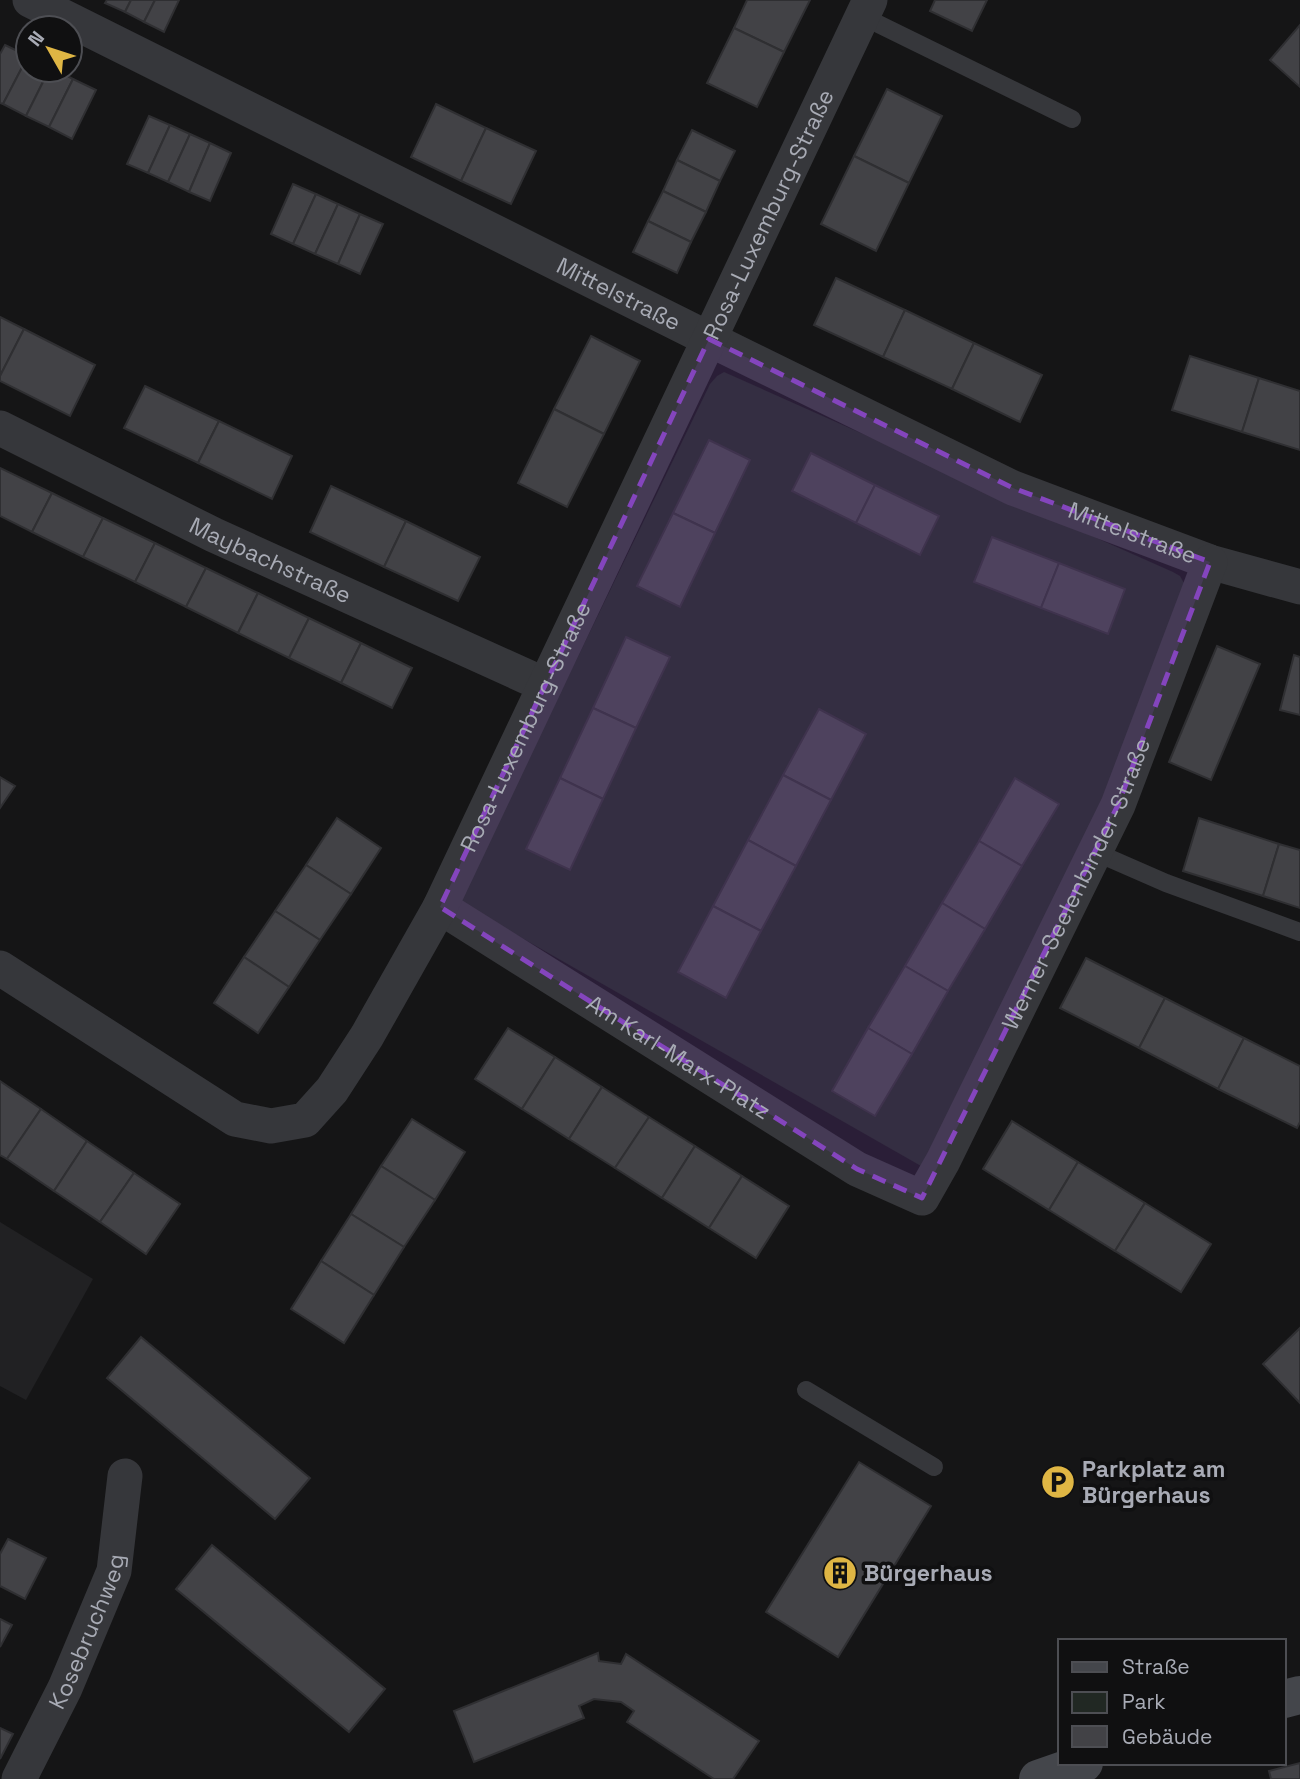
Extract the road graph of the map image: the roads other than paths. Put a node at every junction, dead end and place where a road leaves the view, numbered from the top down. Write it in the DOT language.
graph roads {
  1 [pos="30,0"];
  2 [pos="866,8"];
  3 [pos="1072,120"];
  4 [pos="709,339"];
  5 [pos="0,428"];
  6 [pos="1210,562"];
  7 [pos="1300,587"];
  8 [pos="545,685"];
  9 [pos="1095,852"];
  10 [pos="440,907"];
  11 [pos="1300,932"];
  12 [pos="0,968"];
  13 [pos="922,1198"];
  14 [pos="806,1390"];
  15 [pos="934,1467"];
  16 [pos="125,1476"];
  17 [pos="1078,1765"];
  18 [pos="19,1779"];
  19 [pos="1038,1779"];
  1 -- 4 [label="street, Mittelstraße"];
  2 -- 3 [label="lane"];
  2 -- 4 [label="street, Rosa-Luxemburg-Straße"];
  4 -- 6 [label="street, Mittelstraße"];
  4 -- 8 [label="street, Rosa-Luxemburg-Straße"];
  5 -- 8 [label="street, Maybachstraße"];
  6 -- 7 [label="street, Mittelstraße"];
  6 -- 9 [label="street, Werner-Seelenbinder-Straße"];
  8 -- 10 [label="street, Rosa-Luxemburg-Straße"];
  9 -- 11 [label="lane"];
  9 -- 13 [label="street, Werner-Seelenbinder-Straße"];
  10 -- 12 [label="street, Rosa-Luxemburg-Straße"];
  10 -- 13 [label="street, Am Karl-Marx-Platz"];
  14 -- 15 [label="lane"];
  16 -- 18 [label="street, Kosebruchweg"];
  17 -- 19 [label="street"];
}
